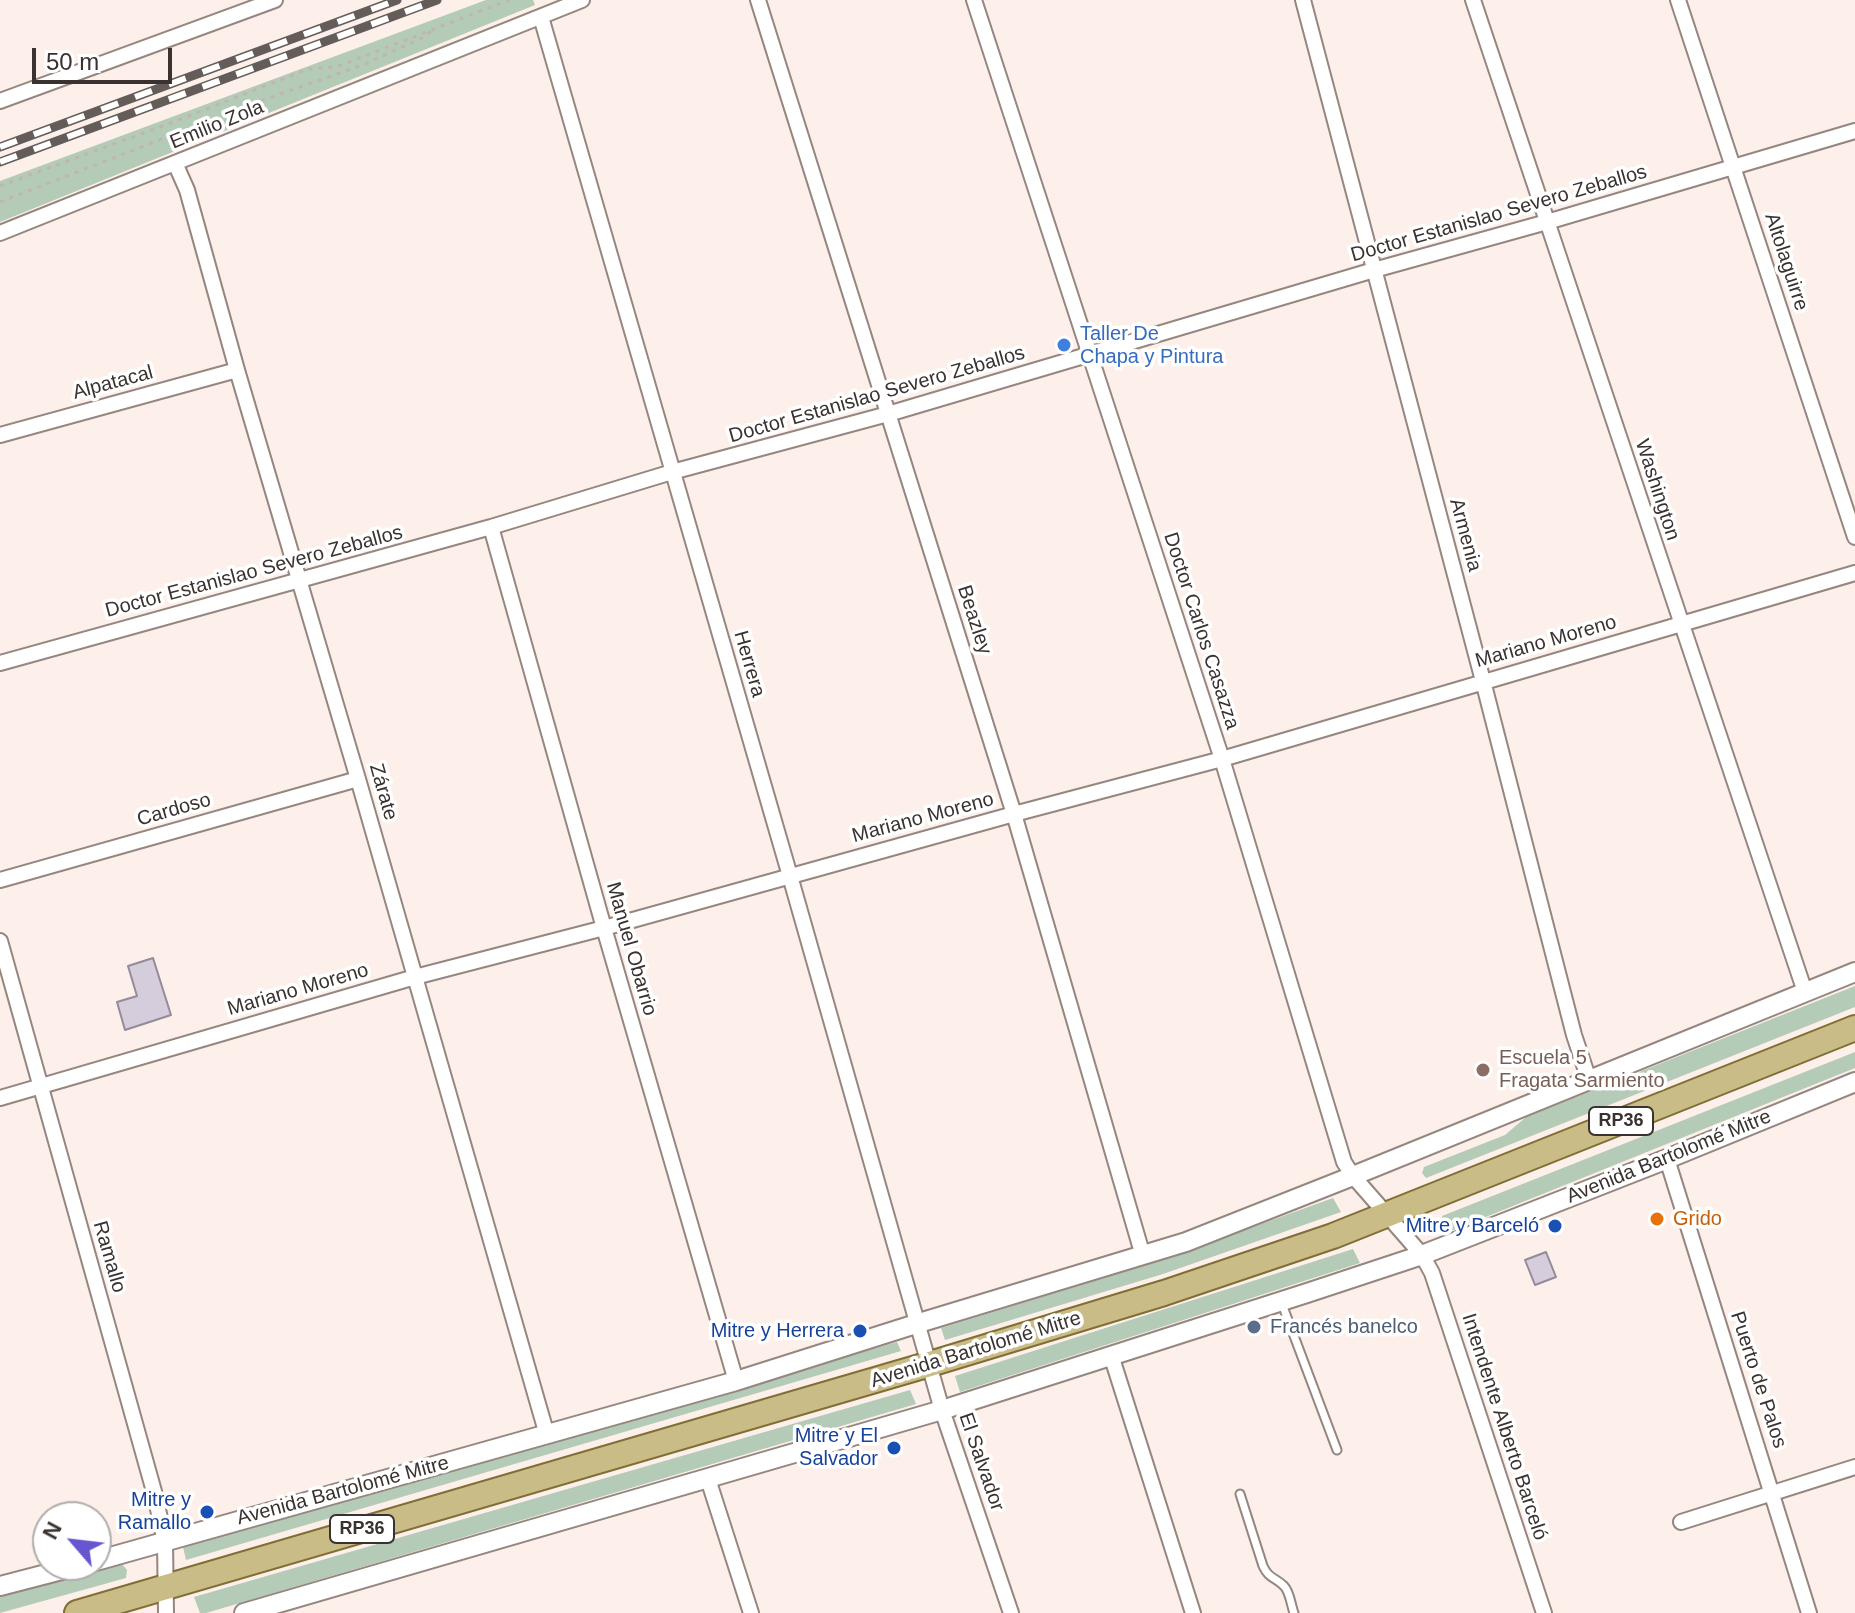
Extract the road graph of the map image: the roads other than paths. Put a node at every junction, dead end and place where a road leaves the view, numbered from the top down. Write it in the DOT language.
graph roads {
  1 [pos="275,0"];
  2 [pos="582,0"];
  3 [pos="758,0"];
  4 [pos="974,0"];
  5 [pos="1303,0"];
  6 [pos="1473,0"];
  7 [pos="1678,0"];
  8 [pos="541,17"];
  9 [pos="0,101"];
  10 [pos="1855,131"];
  11 [pos="175,163"];
  12 [pos="1733,168"];
  13 [pos="1547,222"];
  14 [pos="0,233"];
  15 [pos="1374,270"];
  16 [pos="1090,355"];
  17 [pos="237,370"];
  18 [pos="888,414"];
  19 [pos="0,435"];
  20 [pos="672,472"];
  21 [pos="491,527"];
  22 [pos="1855,537"];
  23 [pos="1855,573"];
  24 [pos="300,581"];
  25 [pos="1680,625"];
  26 [pos="0,663"];
  27 [pos="1483,681"];
  28 [pos="1222,759"];
  29 [pos="358,779"];
  30 [pos="1014,814"];
  31 [pos="790,876"];
  32 [pos="0,880"];
  33 [pos="604,928"];
  34 [pos="0,941"];
  35 [pos="1855,972"];
  36 [pos="415,977"];
  37 [pos="1805,992"];
  38 [pos="1855,1028"];
  39 [pos="1589,1080"];
  40 [pos="1855,1082"];
  41 [pos="40,1087"];
  42 [pos="0,1098"];
  43 [pos="1667,1159"];
  44 [pos="1353,1176"];
  45 [pos="1387,1214"];
  46 [pos="1422,1255"];
  47 [pos="1143,1256"];
  48 [pos="1281,1302"];
  49 [pos="919,1323"];
  50 [pos="1111,1355"];
  51 [pos="930,1364"];
  52 [pos="736,1381"];
  53 [pos="942,1410"];
  54 [pos="547,1435"];
  55 [pos="1337,1450"];
  56 [pos="1855,1467"];
  57 [pos="708,1479"];
  58 [pos="1773,1493"];
  59 [pos="1240,1494"];
  60 [pos="1681,1522"];
  61 [pos="165,1542"];
  62 [pos="112,1557"];
  63 [pos="32,1578"];
  64 [pos="0,1586"];
  65 [pos="165,1587"];
  66 [pos="77,1613"];
  67 [pos="166,1613"];
  68 [pos="244,1613"];
  69 [pos="751,1613"];
  70 [pos="1011,1613"];
  71 [pos="1193,1613"];
  72 [pos="1294,1613"];
  73 [pos="1544,1613"];
  74 [pos="1809,1613"];
  1 -- 9 [label="street"];
  2 -- 8 [label="street, Emilio Zola"];
  3 -- 18 [label="street, Beazley"];
  4 -- 16 [label="street, Doctor Carlos Casazza"];
  5 -- 15 [label="street, Armenia"];
  6 -- 13 [label="street, Washington"];
  7 -- 12 [label="street, Altolaguirre"];
  8 -- 11 [label="street, Emilio Zola"];
  8 -- 20 [label="street, Herrera"];
  10 -- 12 [label="street, Doctor Estanislao Severo Zeballos"];
  11 -- 14 [label="street, Emilio Zola"];
  11 -- 17 [label="street, Zárate"];
  12 -- 13 [label="street, Doctor Estanislao Severo Zeballos"];
  12 -- 22 [label="street, Altolaguirre"];
  13 -- 15 [label="street, Doctor Estanislao Severo Zeballos"];
  13 -- 25 [label="street, Washington"];
  15 -- 16 [label="street, Doctor Estanislao Severo Zeballos"];
  15 -- 27 [label="street, Armenia"];
  16 -- 18 [label="street, Doctor Estanislao Severo Zeballos"];
  16 -- 28 [label="street, Doctor Carlos Casazza"];
  17 -- 19 [label="street, Alpatacal"];
  17 -- 24 [label="street, Zárate"];
  18 -- 20 [label="street, Doctor Estanislao Severo Zeballos"];
  18 -- 30 [label="street, Beazley"];
  20 -- 21 [label="street, Doctor Estanislao Severo Zeballos"];
  20 -- 31 [label="street, Herrera"];
  21 -- 24 [label="street, Doctor Estanislao Severo Zeballos"];
  21 -- 33 [label="street, Manuel Obarrio"];
  23 -- 25 [label="street, Mariano Moreno"];
  24 -- 26 [label="street, Doctor Estanislao Severo Zeballos"];
  24 -- 29 [label="street, Zárate"];
  25 -- 27 [label="street, Mariano Moreno"];
  25 -- 37 [label="street, Washington"];
  27 -- 28 [label="street, Mariano Moreno"];
  27 -- 39 [label="street, Armenia"];
  28 -- 30 [label="street, Mariano Moreno"];
  28 -- 44 [label="street, Doctor Carlos Casazza"];
  29 -- 32 [label="street, Cardoso"];
  29 -- 36 [label="street, Zárate"];
  30 -- 31 [label="street, Mariano Moreno"];
  30 -- 47 [label="street, Beazley"];
  31 -- 33 [label="street, Mariano Moreno"];
  31 -- 49 [label="street, Herrera"];
  33 -- 36 [label="street, Mariano Moreno"];
  33 -- 52 [label="street, Manuel Obarrio"];
  34 -- 41 [label="street, Ramallo"];
  35 -- 37 [label="street, Avenida Bartolomé Mitre"];
  36 -- 41 [label="street, Mariano Moreno"];
  36 -- 54 [label="street, Zárate"];
  37 -- 39 [label="street, Avenida Bartolomé Mitre"];
  38 -- 45 [label="main road, Avenida Bartolomé Mitre / RP36"];
  39 -- 44 [label="street, Avenida Bartolomé Mitre"];
  40 -- 43 [label="street, Avenida Bartolomé Mitre"];
  41 -- 42 [label="street, Mariano Moreno"];
  41 -- 61 [label="street, Ramallo"];
  43 -- 46 [label="street, Avenida Bartolomé Mitre"];
  43 -- 58 [label="street, Puerto de Palos"];
  44 -- 45 [label="street, Doctor Carlos Casazza"];
  44 -- 47 [label="street, Avenida Bartolomé Mitre"];
  45 -- 46 [label="street, Doctor Carlos Casazza"];
  45 -- 51 [label="main road, Avenida Bartolomé Mitre / RP36"];
  46 -- 48 [label="street, Avenida Bartolomé Mitre"];
  46 -- 73 [label="street, Intendente Alberto Barceló"];
  47 -- 49 [label="street, Avenida Bartolomé Mitre"];
  48 -- 50 [label="street, Avenida Bartolomé Mitre"];
  48 -- 55 [label="lane"];
  49 -- 51 [label="street, El Salvador"];
  49 -- 52 [label="street, Avenida Bartolomé Mitre"];
  50 -- 53 [label="street, Avenida Bartolomé Mitre"];
  50 -- 71 [label="street"];
  51 -- 53 [label="street, El Salvador"];
  51 -- 65 [label="main road, Avenida Bartolomé Mitre / RP36"];
  52 -- 54 [label="street, Avenida Bartolomé Mitre"];
  53 -- 57 [label="street, Avenida Bartolomé Mitre"];
  53 -- 70 [label="street, El Salvador"];
  54 -- 61 [label="street, Avenida Bartolomé Mitre"];
  56 -- 58 [label="street"];
  57 -- 68 [label="street, Avenida Bartolomé Mitre"];
  57 -- 69 [label="street"];
  58 -- 60 [label="street"];
  58 -- 74 [label="street, Puerto de Palos"];
  59 -- 72 [label="lane"];
  61 -- 62 [label="street, Avenida Bartolomé Mitre"];
  61 -- 65 [label="street, Ramallo"];
  63 -- 64 [label="street"];
  65 -- 66 [label="main road, Avenida Bartolomé Mitre / RP36"];
  65 -- 67 [label="street, Ramallo"];
}
